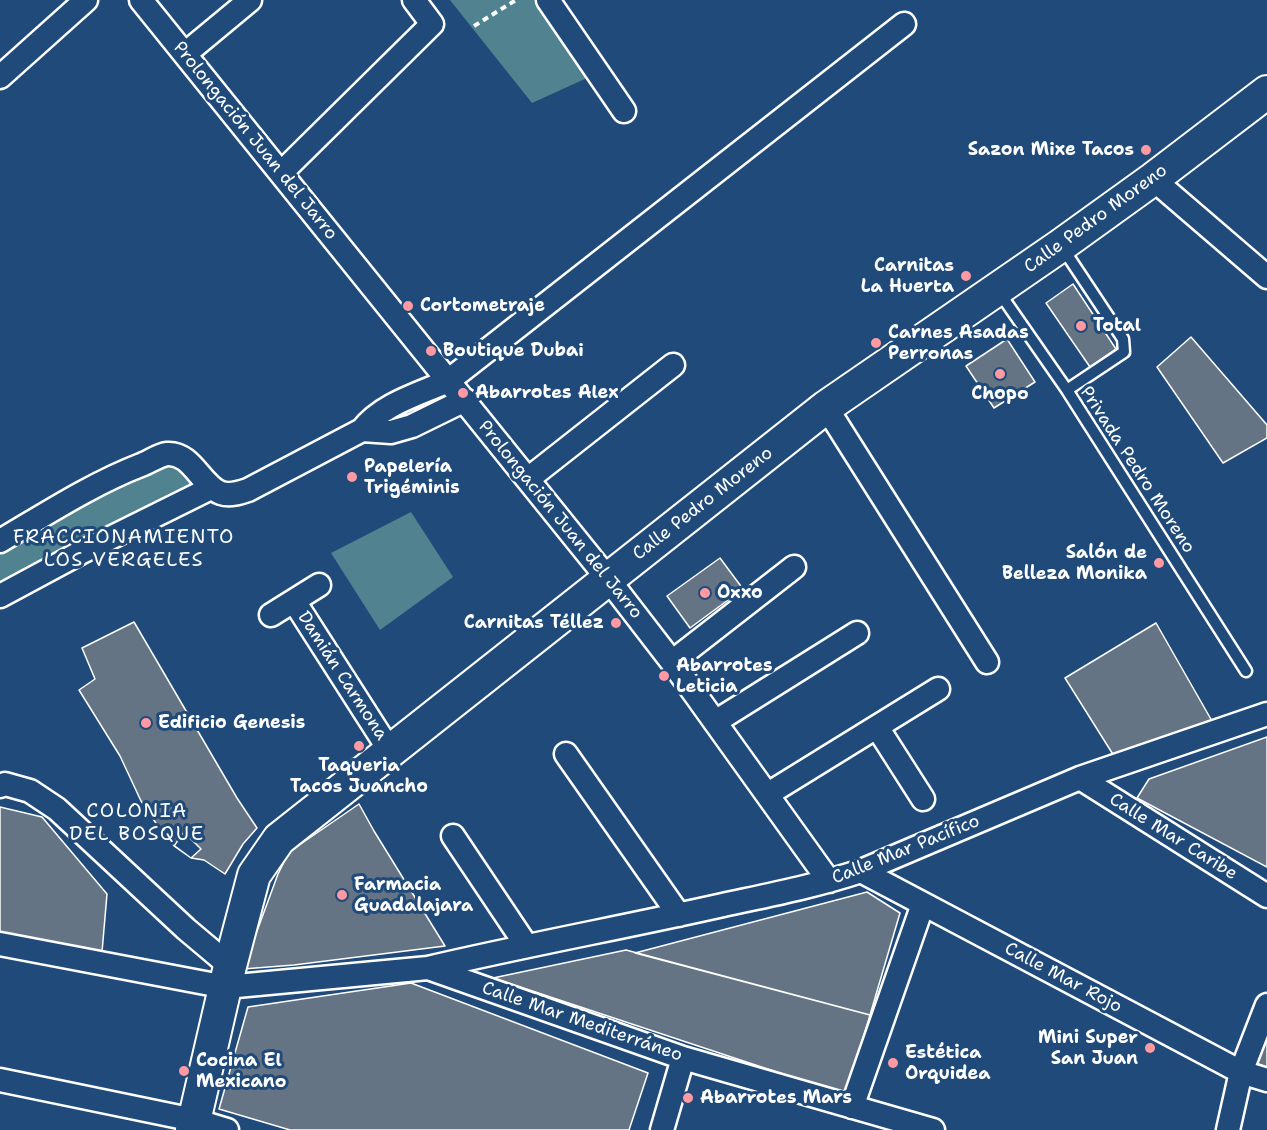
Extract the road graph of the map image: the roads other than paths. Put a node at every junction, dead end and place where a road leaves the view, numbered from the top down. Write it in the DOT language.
graph roads {
  1 [pos="86,0"];
  2 [pos="141,0"];
  3 [pos="250,0"];
  4 [pos="414,0"];
  5 [pos="548,0"];
  6 [pos="904,24"];
  7 [pos="185,54"];
  8 [pos="0,77"];
  9 [pos="1267,92"];
  10 [pos="624,111"];
  11 [pos="281,173"];
  12 [pos="1153,179"];
  13 [pos="1060,246"];
  14 [pos="1263,265"];
  15 [pos="997,289"];
  16 [pos="673,365"];
  17 [pos="448,381"];
  18 [pos="1067,390"];
  19 [pos="465,400"];
  20 [pos="826,407"];
  21 [pos="362,430"];
  22 [pos="528,479"];
  23 [pos="211,488"];
  24 [pos="0,541"];
  25 [pos="794,567"];
  26 [pos="608,579"];
  27 [pos="319,585"];
  28 [pos="0,596"];
  29 [pos="294,601"];
  30 [pos="271,615"];
  31 [pos="857,633"];
  32 [pos="672,662"];
  33 [pos="987,662"];
  34 [pos="1246,671"];
  35 [pos="938,689"];
  36 [pos="1267,714"];
  37 [pos="715,722"];
  38 [pos="877,727"];
  39 [pos="390,751"];
  40 [pos="566,754"];
  41 [pos="1080,778"];
  42 [pos="0,786"];
  43 [pos="768,794"];
  44 [pos="923,799"];
  45 [pos="453,836"];
  46 [pos="861,871"];
  47 [pos="829,881"];
  48 [pos="1267,896"];
  49 [pos="923,904"];
  50 [pos="679,915"];
  51 [pos="0,944"];
  52 [pos="526,945"];
  53 [pos="428,968"];
  54 [pos="228,976"];
  55 [pos="1267,1005"];
  56 [pos="683,1058"];
  57 [pos="1241,1072"];
  58 [pos="0,1080"];
  59 [pos="1267,1080"];
  60 [pos="852,1107"];
  61 [pos="193,1125"];
  62 [pos="227,1130"];
  63 [pos="662,1130"];
  64 [pos="933,1130"];
  65 [pos="1228,1130"];
  1 -- 8 [label="street"];
  2 -- 7 [label="street, Prolongación Juan del Jarro"];
  3 -- 7 [label="street"];
  4 -- 11 [label="street"];
  5 -- 10 [label="street"];
  6 -- 17 [label="street"];
  7 -- 11 [label="street, Prolongación Juan del Jarro"];
  9 -- 12 [label="street, Calle Pedro Moreno"];
  11 -- 17 [label="street, Prolongación Juan del Jarro"];
  12 -- 13 [label="street, Calle Pedro Moreno"];
  12 -- 14 [label="street"];
  13 -- 15 [label="street, Calle Pedro Moreno"];
  13 -- 18 [label="lane"];
  15 -- 18 [label="lane, Privada Pedro Moreno"];
  15 -- 20 [label="street, Calle Pedro Moreno"];
  16 -- 22 [label="street"];
  17 -- 19 [label="street, Prolongación Juan del Jarro"];
  17 -- 21 [label="street"];
  18 -- 34 [label="lane, Privada Pedro Moreno"];
  19 -- 21 [label="street"];
  19 -- 22 [label="street, Prolongación Juan del Jarro"];
  20 -- 26 [label="street, Calle Pedro Moreno"];
  20 -- 33 [label="street"];
  21 -- 23 [label="street"];
  22 -- 26 [label="street, Prolongación Juan del Jarro"];
  23 -- 24 [label="street"];
  23 -- 28 [label="street"];
  25 -- 32 [label="street"];
  26 -- 32 [label="street, Prolongación Juan del Jarro"];
  26 -- 39 [label="street, Calle Pedro Moreno"];
  27 -- 29 [label="street"];
  29 -- 30 [label="street"];
  29 -- 39 [label="street, Damián Carmona"];
  31 -- 37 [label="street"];
  32 -- 37 [label="street, Prolongación Juan del Jarro"];
  35 -- 38 [label="street"];
  36 -- 41 [label="street, Calle Mar Pacífico"];
  37 -- 43 [label="street, Prolongación Juan del Jarro"];
  38 -- 43 [label="street"];
  38 -- 44 [label="street"];
  39 -- 54 [label="street, Calle Pedro Moreno"];
  40 -- 50 [label="street"];
  41 -- 46 [label="street, Calle Mar Pacífico"];
  41 -- 48 [label="street, Calle Mar Caribe"];
  42 -- 54 [label="street"];
  43 -- 47 [label="street, Prolongación Juan del Jarro"];
  45 -- 52 [label="street"];
  46 -- 47 [label="street, Calle Mar Pacífico"];
  46 -- 49 [label="street, Calle Mar Rojo"];
  47 -- 50 [label="street, Calle Mar Pacífico"];
  49 -- 57 [label="street, Calle Mar Rojo"];
  49 -- 60 [label="street"];
  50 -- 52 [label="street, Calle Mar Pacífico"];
  51 -- 54 [label="street, Calle Mar Mediterráneo"];
  52 -- 53 [label="street, Calle Mar Pacífico"];
  53 -- 54 [label="street, Calle Mar Mediterráneo"];
  53 -- 56 [label="street, Calle Mar Mediterráneo"];
  54 -- 61 [label="street, Calle Pedro Moreno"];
  55 -- 57 [label="street"];
  56 -- 60 [label="street, Calle Mar Mediterráneo"];
  56 -- 63 [label="street"];
  57 -- 59 [label="street, Calle Mar Rojo"];
  57 -- 65 [label="street"];
  58 -- 61 [label="street"];
  60 -- 64 [label="street, Calle Mar Mediterráneo"];
  61 -- 62 [label="street"];
}
